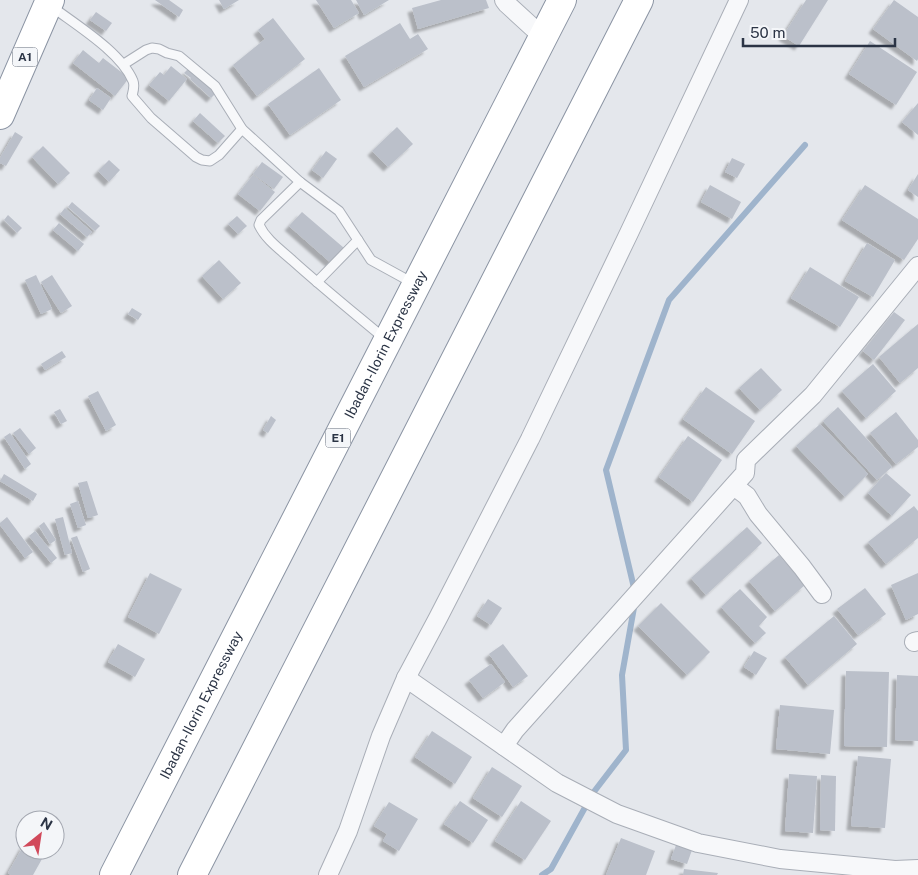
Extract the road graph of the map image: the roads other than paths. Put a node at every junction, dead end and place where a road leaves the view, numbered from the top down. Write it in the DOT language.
graph roads {
  1 [pos="504,0"];
  2 [pos="562,0"];
  3 [pos="639,0"];
  4 [pos="739,0"];
  5 [pos="49,2"];
  6 [pos="543,37"];
  7 [pos="124,64"];
  8 [pos="0,115"];
  9 [pos="242,128"];
  10 [pos="300,182"];
  11 [pos="358,240"];
  12 [pos="918,266"];
  13 [pos="317,282"];
  14 [pos="416,284"];
  15 [pos="388,341"];
  16 [pos="734,486"];
  17 [pos="822,594"];
  18 [pos="406,678"];
  19 [pos="504,746"];
  20 [pos="918,869"];
  21 [pos="114,875"];
  22 [pos="192,875"];
  23 [pos="328,875"];
  1 -- 6 [label="street"];
  2 -- 6 [label="highway, Ibadan-Ilorin Expressway / E1"];
  3 -- 22 [label="highway"];
  4 -- 18 [label="street"];
  5 -- 7 [label="lane"];
  5 -- 8 [label="highway, A1"];
  6 -- 14 [label="highway, Ibadan-Ilorin Expressway / E1"];
  7 -- 9 [label="lane"];
  7 -- 9 [label="lane"];
  9 -- 10 [label="lane"];
  10 -- 11 [label="lane"];
  10 -- 13 [label="lane"];
  11 -- 13 [label="lane"];
  11 -- 14 [label="lane"];
  12 -- 16 [label="street"];
  13 -- 15 [label="lane"];
  14 -- 15 [label="highway, Ibadan-Ilorin Expressway / E1"];
  15 -- 21 [label="highway, Ibadan-Ilorin Expressway / E1"];
  16 -- 17 [label="street"];
  16 -- 19 [label="street"];
  18 -- 19 [label="street"];
  18 -- 23 [label="street"];
  19 -- 20 [label="street"];
}
